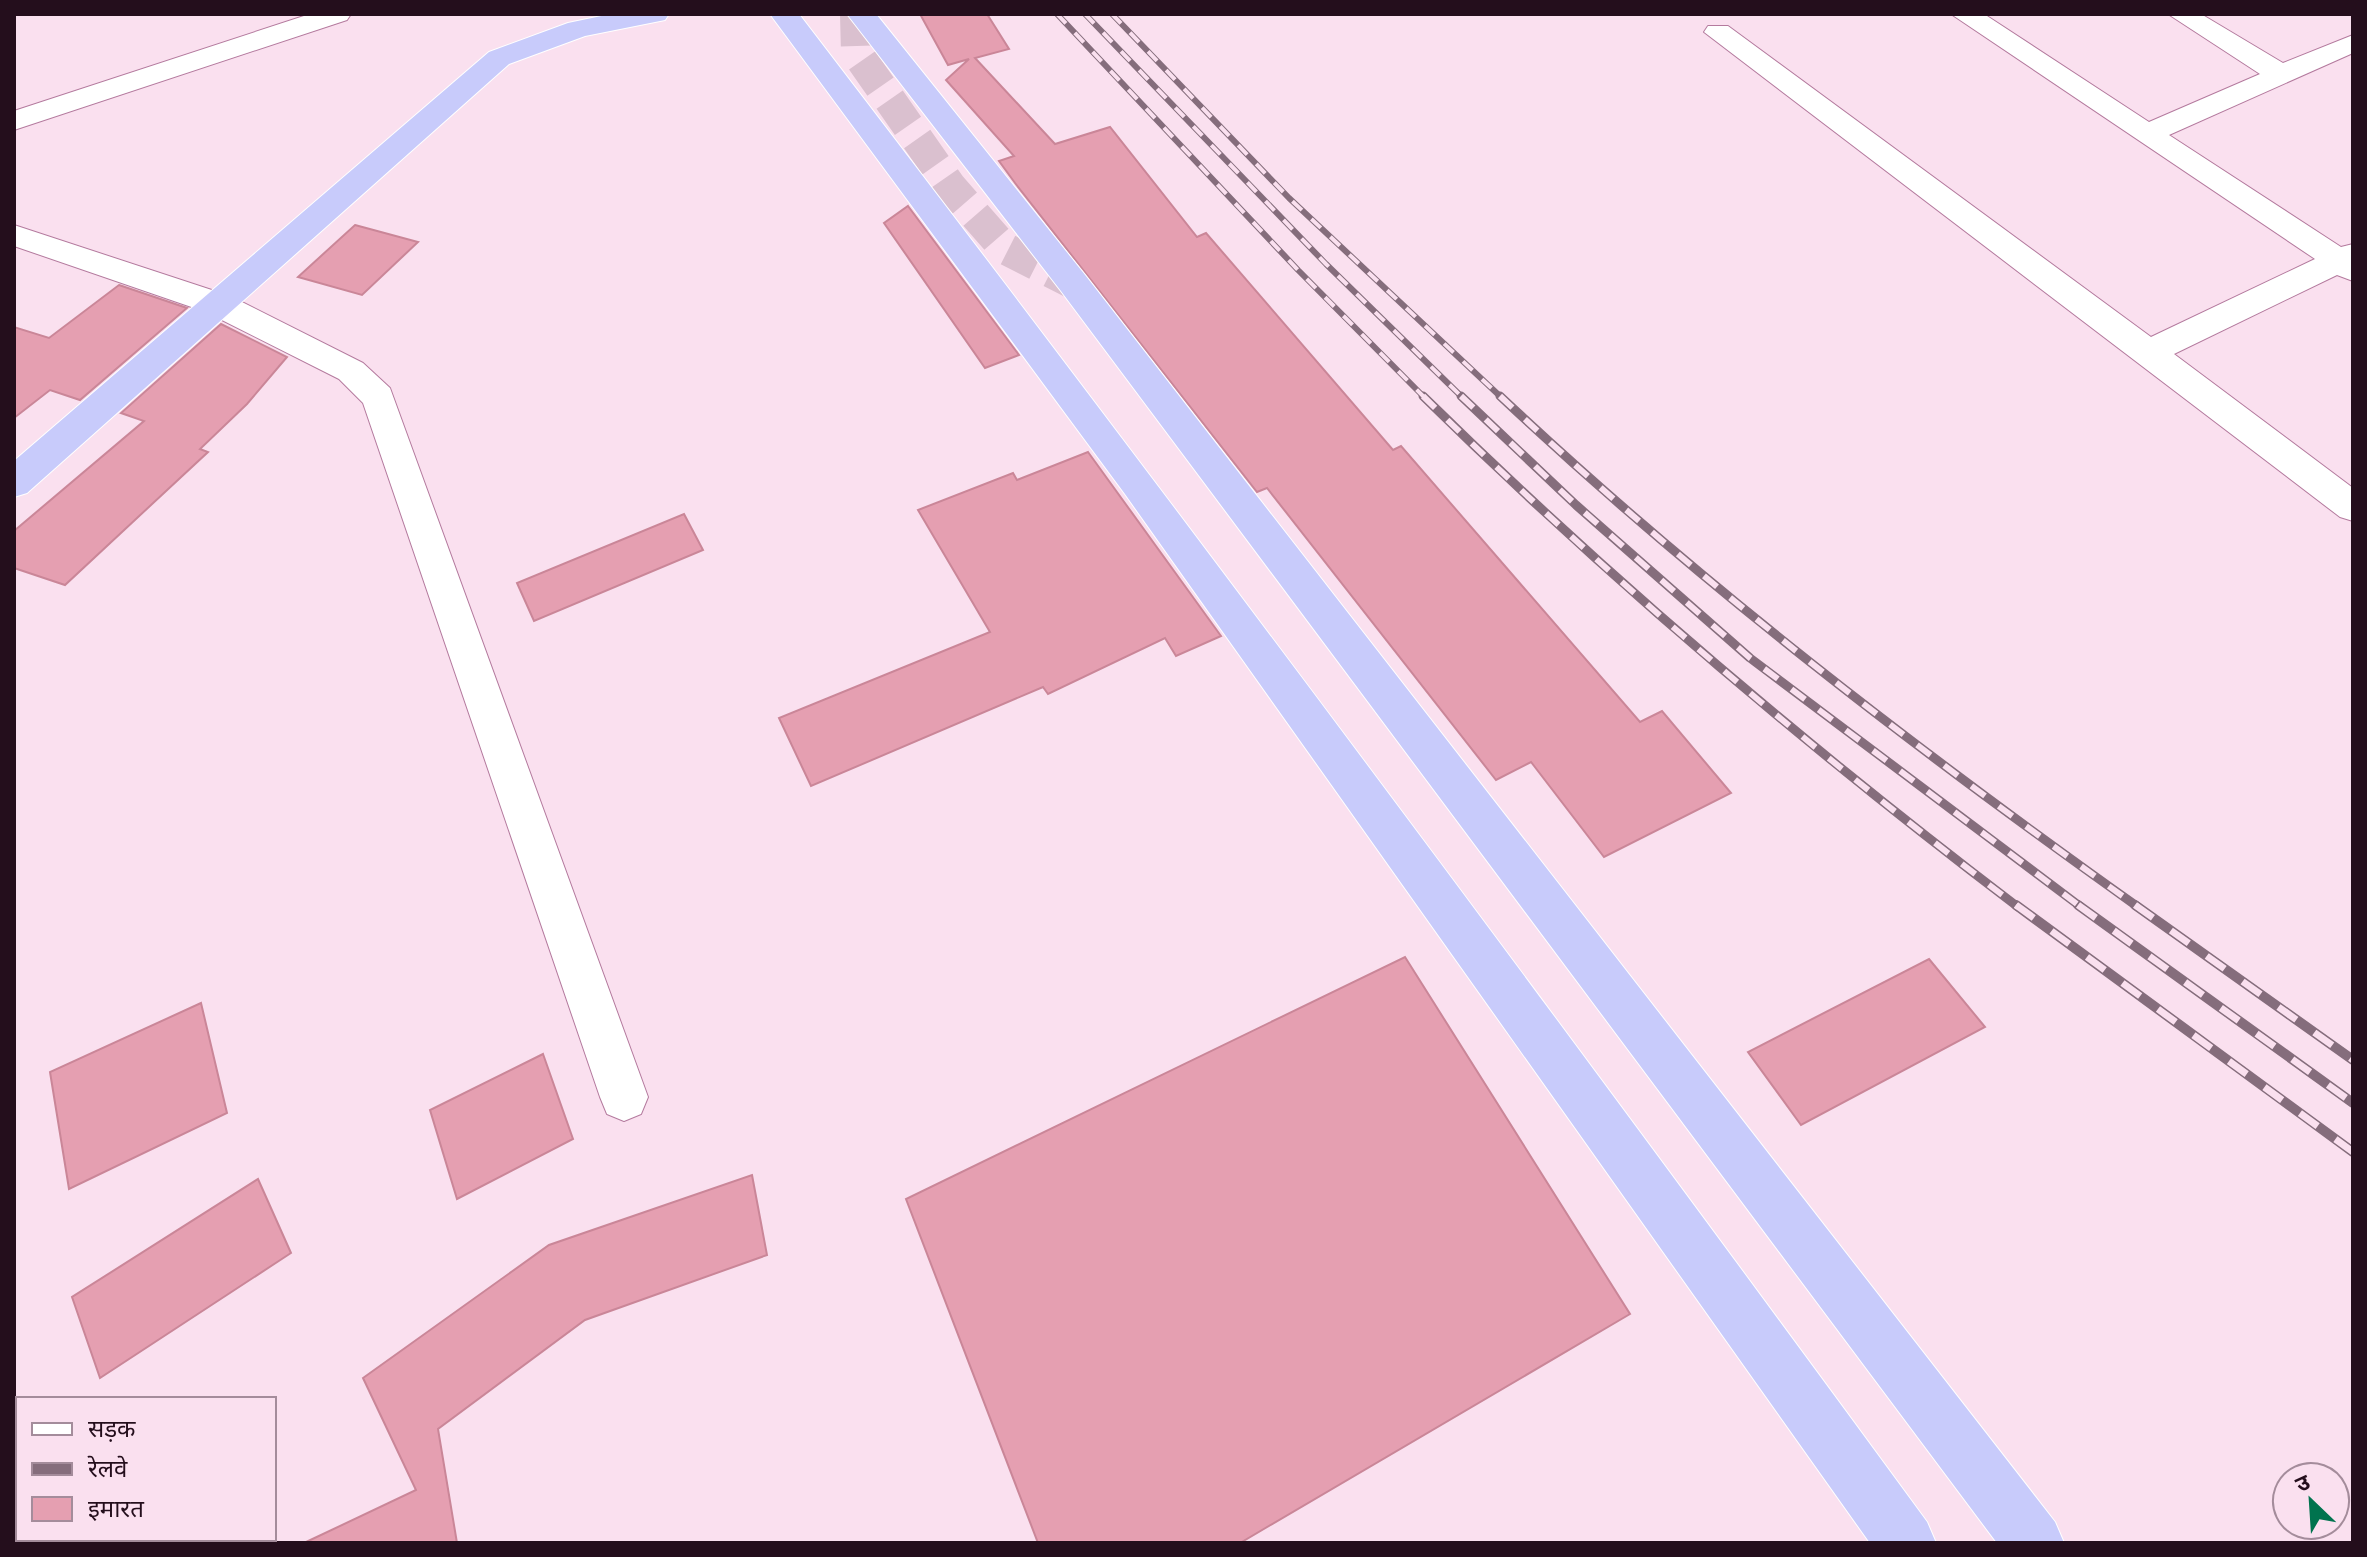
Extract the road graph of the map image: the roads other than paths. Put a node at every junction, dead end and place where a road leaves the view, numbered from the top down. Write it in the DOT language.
graph roads {
  1 [pos="337,14"];
  2 [pos="655,14"];
  3 [pos="784,14"];
  4 [pos="861,14"];
  5 [pos="1965,14"];
  6 [pos="2182,14"];
  7 [pos="1718,32"];
  8 [pos="2353,43"];
  9 [pos="2282,75"];
  10 [pos="14,121"];
  11 [pos="2147,134"];
  12 [pos="14,235"];
  13 [pos="2348,261"];
  14 [pos="218,304"];
  15 [pos="2148,352"];
  16 [pos="14,483"];
  17 [pos="2353,507"];
  18 [pos="624,1097"];
  19 [pos="1906,1543"];
  20 [pos="2034,1543"];
  1 -- 10 [label="street"];
  2 -- 14 [label="highway"];
  3 -- 19 [label="highway"];
  4 -- 20 [label="highway"];
  5 -- 11 [label="street"];
  6 -- 9 [label="street"];
  7 -- 15 [label="street"];
  8 -- 9 [label="street"];
  9 -- 11 [label="street"];
  11 -- 13 [label="street"];
  12 -- 14 [label="street"];
  13 -- 15 [label="street"];
  14 -- 16 [label="highway"];
  14 -- 18 [label="street"];
  15 -- 17 [label="street"];
}
